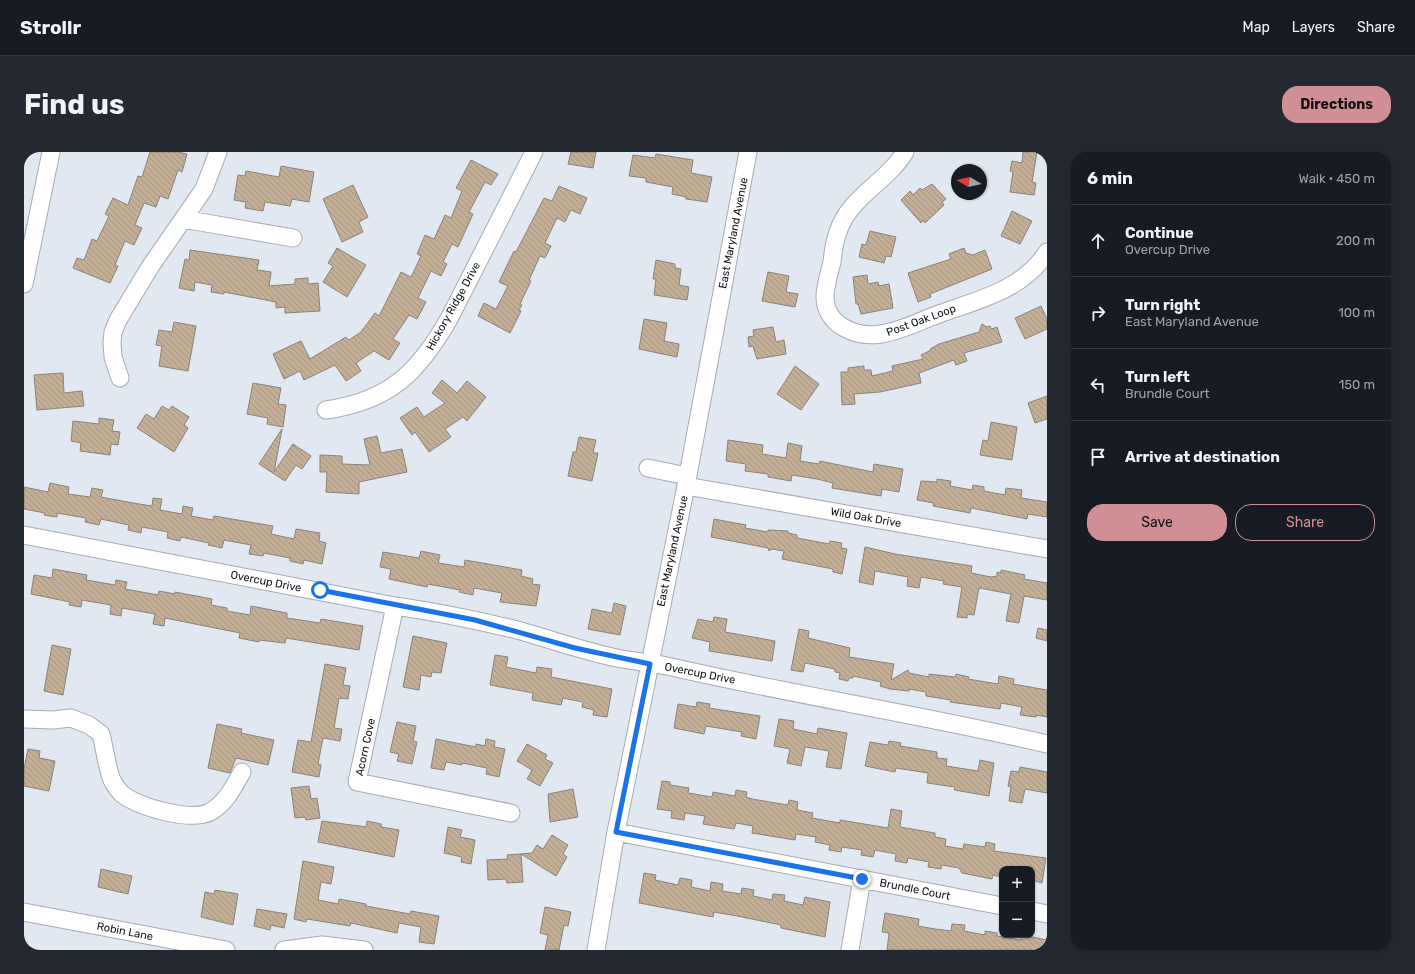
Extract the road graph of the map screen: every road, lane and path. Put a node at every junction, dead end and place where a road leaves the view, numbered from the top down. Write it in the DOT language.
graph roads {
  1 [pos="51,152"];
  2 [pos="218,152"];
  3 [pos="534,152"];
  4 [pos="748,152"];
  5 [pos="905,152"];
  6 [pos="183,219"];
  7 [pos="293,238"];
  8 [pos="1047,252"];
  9 [pos="24,284"];
  10 [pos="120,378"];
  11 [pos="326,410"];
  12 [pos="648,468"];
  13 [pos="686,481"];
  14 [pos="24,535"];
  15 [pos="1047,548"];
  16 [pos="395,606"];
  17 [pos="650,664"];
  18 [pos="24,719"];
  19 [pos="1047,744"];
  20 [pos="242,772"];
  21 [pos="511,813"];
  22 [pos="616,832"];
  23 [pos="862,879"];
  24 [pos="999,905"];
  25 [pos="24,912"];
  26 [pos="1035,912"];
  27 [pos="1047,914"];
  28 [pos="226,950"];
  29 [pos="284,950"];
  30 [pos="364,950"];
  31 [pos="596,950"];
  32 [pos="850,950"];
  1 -- 9 [label="street"];
  2 -- 6 [label="street"];
  3 -- 11 [label="street, Hickory Ridge Drive"];
  4 -- 13 [label="street, East Maryland Avenue"];
  5 -- 8 [label="street, Post Oak Loop"];
  6 -- 7 [label="street"];
  6 -- 10 [label="street"];
  12 -- 13 [label="street, Wild Oak Drive"];
  13 -- 15 [label="street, Wild Oak Drive"];
  13 -- 17 [label="street, East Maryland Avenue"];
  14 -- 16 [label="street, Overcup Drive"];
  16 -- 17 [label="street, Overcup Drive"];
  16 -- 21 [label="street, Acorn Cove"];
  17 -- 19 [label="street, Overcup Drive"];
  17 -- 22 [label="street, East Maryland Avenue"];
  18 -- 20 [label="street"];
  22 -- 23 [label="street, Brundle Court"];
  22 -- 31 [label="street, East Maryland Avenue"];
  23 -- 24 [label="street, Brundle Court"];
  23 -- 32 [label="street"];
  25 -- 28 [label="street, Robin Lane"];
  26 -- 27 [label="street"];
  29 -- 30 [label="street"];
}
